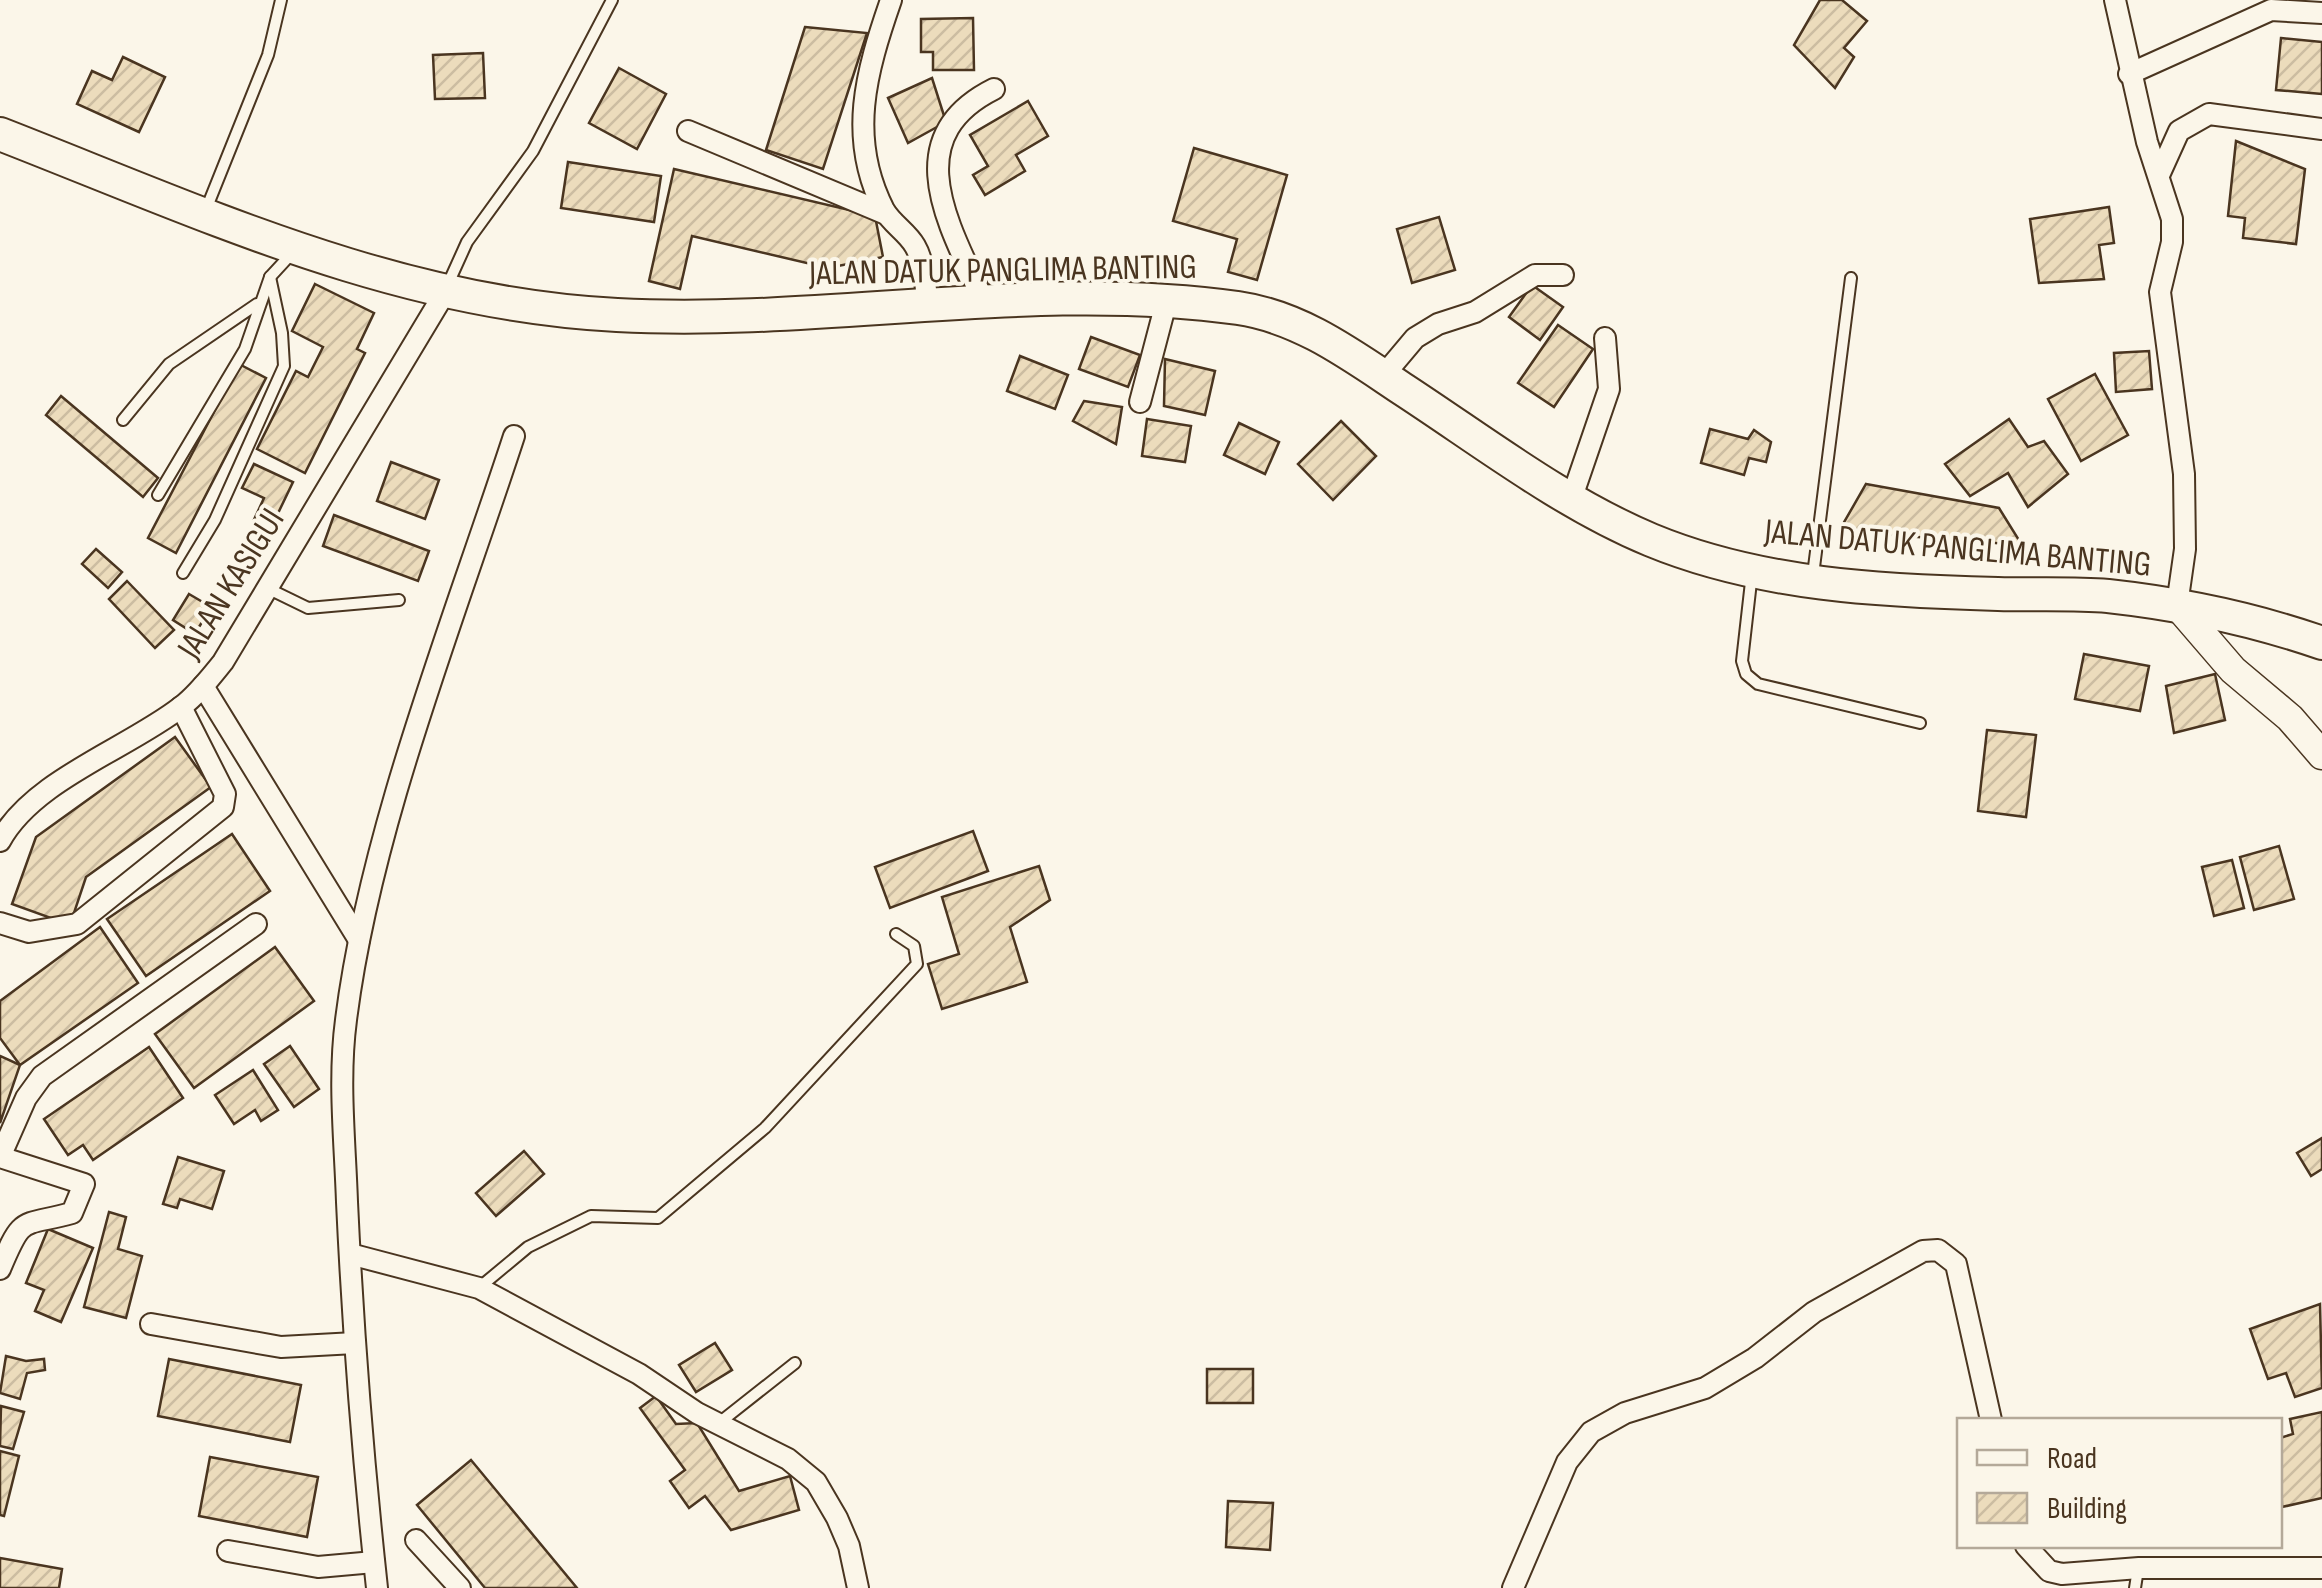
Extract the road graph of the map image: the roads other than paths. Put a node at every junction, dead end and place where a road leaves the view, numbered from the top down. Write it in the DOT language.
graph roads {
  1 [pos="280,0"];
  2 [pos="612,0"];
  3 [pos="891,0"];
  4 [pos="2115,0"];
  5 [pos="2322,13"];
  6 [pos="2129,74"];
  7 [pos="994,89"];
  8 [pos="2322,129"];
  9 [pos="688,130"];
  10 [pos="0,134"];
  11 [pos="2160,174"];
  12 [pos="886,214"];
  13 [pos="202,218"];
  14 [pos="294,251"];
  15 [pos="1564,275"];
  16 [pos="270,276"];
  17 [pos="1851,278"];
  18 [pos="444,294"];
  19 [pos="1166,303"];
  20 [pos="257,304"];
  21 [pos="985,304"];
  22 [pos="928,306"];
  23 [pos="1605,338"];
  24 [pos="1383,376"];
  25 [pos="1140,402"];
  26 [pos="124,420"];
  27 [pos="514,436"];
  28 [pos="158,495"];
  29 [pos="1572,497"];
  30 [pos="1752,571"];
  31 [pos="183,574"];
  32 [pos="1812,581"];
  33 [pos="270,589"];
  34 [pos="399,600"];
  35 [pos="2177,606"];
  36 [pos="2322,643"];
  37 [pos="203,686"];
  38 [pos="181,707"];
  39 [pos="1920,723"];
  40 [pos="2322,755"];
  41 [pos="0,840"];
  42 [pos="0,923"];
  43 [pos="256,924"];
  44 [pos="896,934"];
  45 [pos="359,940"];
  46 [pos="0,1156"];
  47 [pos="350,1254"];
  48 [pos="0,1269"];
  49 [pos="479,1288"];
  50 [pos="151,1324"];
  51 [pos="355,1344"];
  52 [pos="795,1363"];
  53 [pos="1992,1418"];
  54 [pos="719,1422"];
  55 [pos="416,1540"];
  56 [pos="2028,1548"];
  57 [pos="228,1552"];
  58 [pos="374,1562"];
  59 [pos="2322,1568"];
  60 [pos="2137,1578"];
  61 [pos="377,1588"];
  62 [pos="460,1588"];
  63 [pos="858,1588"];
  64 [pos="1513,1588"];
  1 -- 13 [label="lane"];
  2 -- 18 [label="lane"];
  3 -- 12 [label="street"];
  4 -- 6 [label="street"];
  5 -- 6 [label="street"];
  6 -- 11 [label="street"];
  7 -- 21 [label="street"];
  8 -- 11 [label="street"];
  9 -- 12 [label="street"];
  10 -- 13 [label="main road, JALAN DATUK PANGLIMA BANTING"];
  11 -- 35 [label="street"];
  12 -- 22 [label="street"];
  13 -- 14 [label="main road, JALAN DATUK PANGLIMA BANTING"];
  14 -- 16 [label="lane"];
  14 -- 18 [label="main road, JALAN DATUK PANGLIMA BANTING"];
  15 -- 24 [label="street"];
  16 -- 20 [label="lane"];
  16 -- 31 [label="lane"];
  17 -- 32 [label="lane"];
  18 -- 22 [label="main road, JALAN DATUK PANGLIMA BANTING"];
  18 -- 33 [label="street, JALAN KASIGUI"];
  19 -- 21 [label="main road, JALAN DATUK PANGLIMA BANTING"];
  19 -- 24 [label="main road, JALAN DATUK PANGLIMA BANTING"];
  19 -- 25 [label="street"];
  20 -- 26 [label="lane"];
  20 -- 28 [label="lane"];
  21 -- 22 [label="main road, JALAN DATUK PANGLIMA BANTING"];
  23 -- 29 [label="street"];
  24 -- 29 [label="main road, JALAN DATUK PANGLIMA BANTING"];
  27 -- 45 [label="street"];
  29 -- 30 [label="main road, JALAN DATUK PANGLIMA BANTING"];
  30 -- 32 [label="main road, JALAN DATUK PANGLIMA BANTING"];
  30 -- 39 [label="lane"];
  32 -- 35 [label="main road, JALAN DATUK PANGLIMA BANTING"];
  33 -- 34 [label="lane"];
  33 -- 37 [label="street, JALAN KASIGUI"];
  35 -- 36 [label="main road, JALAN DATUK PANGLIMA BANTING"];
  35 -- 40 [label="street"];
  37 -- 38 [label="street, JALAN KASIGUI"];
  37 -- 45 [label="street"];
  38 -- 41 [label="street, JALAN KASIGUI"];
  38 -- 42 [label="street"];
  43 -- 46 [label="street"];
  44 -- 49 [label="lane"];
  45 -- 47 [label="street"];
  46 -- 48 [label="street"];
  47 -- 49 [label="street"];
  47 -- 51 [label="street"];
  49 -- 54 [label="street"];
  50 -- 51 [label="street"];
  51 -- 58 [label="street"];
  52 -- 54 [label="lane"];
  53 -- 64 [label="street"];
  54 -- 63 [label="street"];
  55 -- 62 [label="street"];
  56 -- 60 [label="street"];
  57 -- 58 [label="street"];
  58 -- 61 [label="street"];
  59 -- 60 [label="street"];
}
